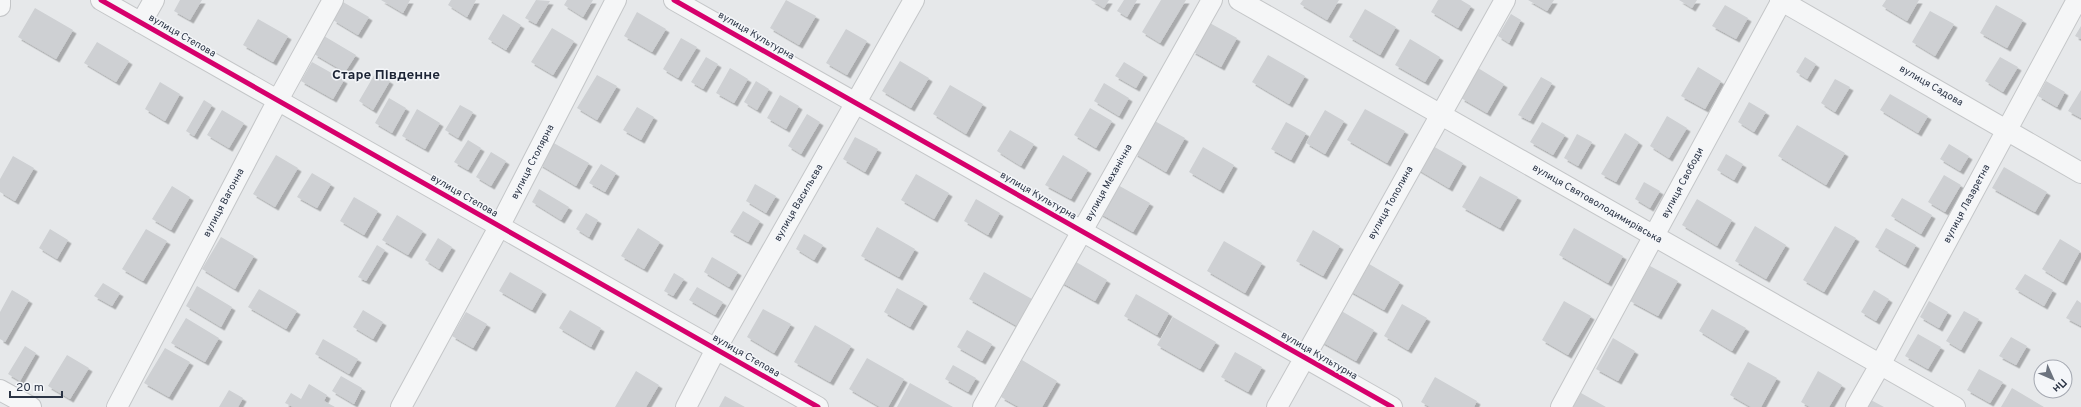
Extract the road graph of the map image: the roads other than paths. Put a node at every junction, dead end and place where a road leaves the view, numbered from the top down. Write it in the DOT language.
graph roads {
  1 [pos="0,0"];
  2 [pos="101,0"];
  3 [pos="154,0"];
  4 [pos="333,0"];
  5 [pos="616,0"];
  6 [pos="674,0"];
  7 [pos="914,0"];
  8 [pos="1212,0"];
  9 [pos="1239,0"];
  10 [pos="1505,0"];
  11 [pos="1781,0"];
  12 [pos="2077,0"];
  13 [pos="0,6"];
  14 [pos="141,22"];
  15 [pos="278,100"];
  16 [pos="856,103"];
  17 [pos="1441,115"];
  18 [pos="2007,130"];
  19 [pos="2081,173"];
  20 [pos="499,227"];
  21 [pos="1082,231"];
  22 [pos="1654,236"];
  23 [pos="716,349"];
  24 [pos="1304,357"];
  25 [pos="1880,365"];
  26 [pos="0,390"];
  27 [pos="31,407"];
  28 [pos="117,407"];
  29 [pos="401,407"];
  30 [pos="686,407"];
  31 [pos="818,407"];
  32 [pos="983,407"];
  33 [pos="1277,407"];
  34 [pos="1392,407"];
  35 [pos="1560,407"];
  36 [pos="1856,407"];
  37 [pos="1955,407"];
  1 -- 13 [label="street"];
  2 -- 14 [label="street, вулиця Степова"];
  3 -- 14 [label="street"];
  4 -- 15 [label="street, вулиця Вагонна"];
  5 -- 20 [label="street, вулиця Столярна"];
  6 -- 16 [label="street, вулиця Культурна"];
  7 -- 16 [label="street, вулиця Васильєва"];
  8 -- 21 [label="street, вулиця Механічна"];
  9 -- 17 [label="street, вулиця Святоволодимирівська"];
  10 -- 17 [label="street, вулиця Тополина"];
  11 -- 18 [label="street, вулиця Садова"];
  11 -- 22 [label="street, вулиця Свободи"];
  12 -- 18 [label="street, вулиця Лазаретна"];
  14 -- 15 [label="street, вулиця Степова"];
  15 -- 20 [label="street, вулиця Степова"];
  15 -- 28 [label="street, вулиця Вагонна"];
  16 -- 21 [label="street, вулиця Культурна"];
  16 -- 23 [label="street, вулиця Васильєва"];
  17 -- 22 [label="street, вулиця Святоволодимирівська"];
  17 -- 24 [label="street, вулиця Тополина"];
  18 -- 19 [label="street, вулиця Садова"];
  18 -- 25 [label="street, вулиця Лазаретна"];
  20 -- 23 [label="street, вулиця Степова"];
  20 -- 29 [label="street, вулиця Столярна"];
  21 -- 24 [label="street, вулиця Культурна"];
  21 -- 32 [label="street, вулиця Механічна"];
  22 -- 25 [label="street, вулиця Святоволодимирівська"];
  22 -- 35 [label="street, вулиця Свободи"];
  23 -- 30 [label="street, вулиця Васильєва"];
  23 -- 31 [label="street, вулиця Степова"];
  24 -- 33 [label="street, вулиця Тополина"];
  24 -- 34 [label="street, вулиця Культурна"];
  25 -- 36 [label="street, вулиця Лазаретна"];
  25 -- 37 [label="street, вулиця Святоволодимирівська"];
  26 -- 27 [label="street"];
}
